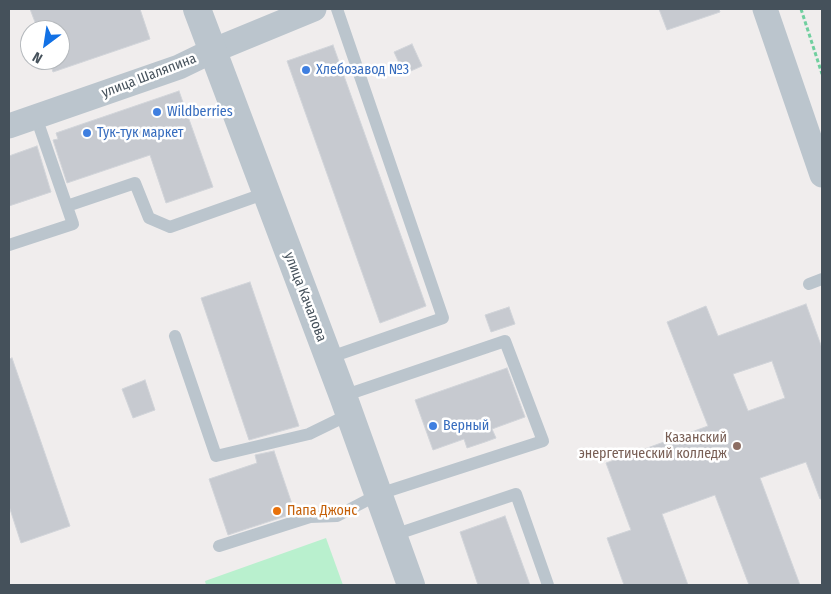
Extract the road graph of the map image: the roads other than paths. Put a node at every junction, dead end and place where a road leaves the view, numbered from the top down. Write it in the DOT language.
graph roads {
  1 [pos="197,9"];
  2 [pos="314,9"];
  3 [pos="337,9"];
  4 [pos="765,9"];
  5 [pos="212,50"];
  6 [pos="36,117"];
  7 [pos="9,126"];
  8 [pos="822,175"];
  9 [pos="266,193"];
  10 [pos="67,206"];
  11 [pos="9,246"];
  12 [pos="822,279"];
  13 [pos="809,284"];
  14 [pos="175,336"];
  15 [pos="328,358"];
  16 [pos="347,405"];
  17 [pos="379,494"];
  18 [pos="394,535"];
  19 [pos="219,546"];
  20 [pos="412,585"];
  21 [pos="548,585"];
  1 -- 5 [label="street, улица Качалова"];
  2 -- 5 [label="street, улица Шаляпина"];
  3 -- 15 [label="lane"];
  4 -- 8 [label="street"];
  5 -- 6 [label="street, улица Шаляпина"];
  5 -- 9 [label="street, улица Качалова"];
  6 -- 7 [label="street, улица Шаляпина"];
  6 -- 10 [label="lane"];
  9 -- 10 [label="lane"];
  9 -- 15 [label="street, улица Качалова"];
  10 -- 11 [label="lane"];
  12 -- 13 [label="lane"];
  14 -- 16 [label="lane"];
  15 -- 16 [label="street, улица Качалова"];
  16 -- 17 [label="street, улица Качалова"];
  16 -- 17 [label="lane"];
  17 -- 18 [label="street, улица Качалова"];
  17 -- 19 [label="lane"];
  18 -- 20 [label="street, улица Качалова"];
  18 -- 21 [label="lane"];
}
